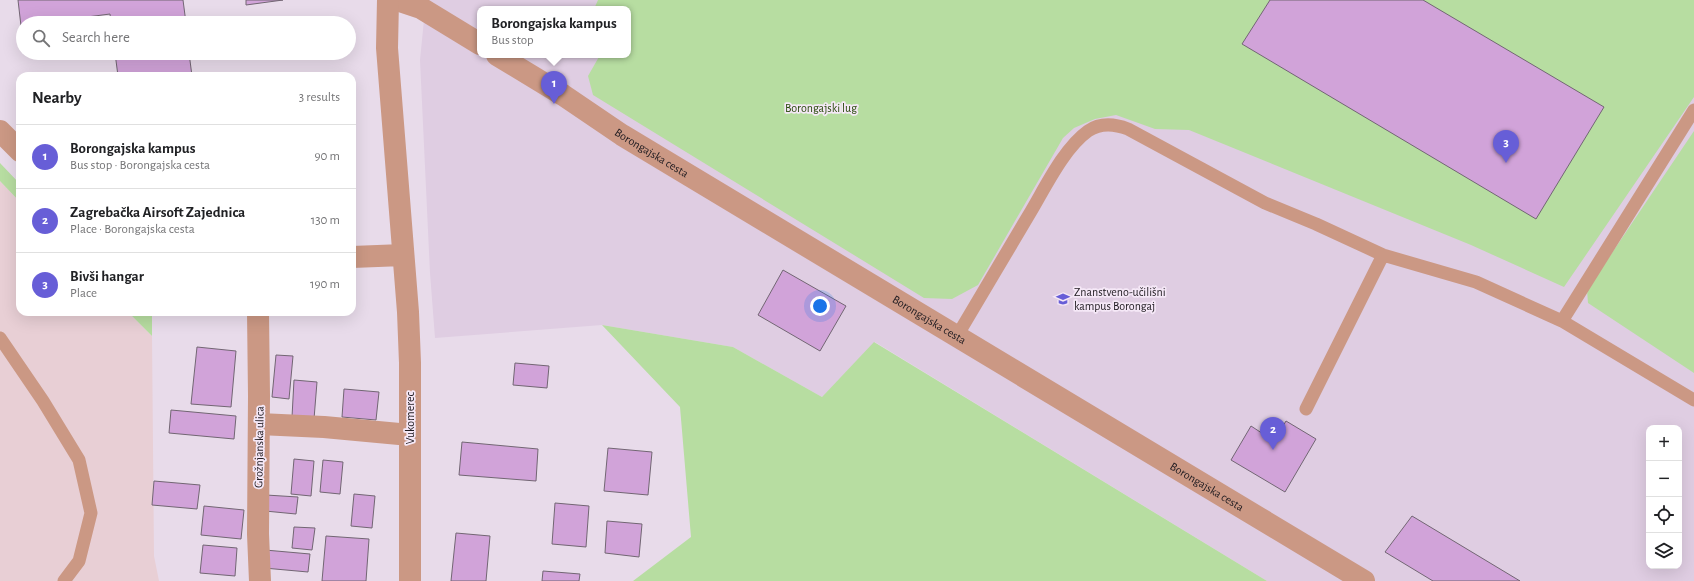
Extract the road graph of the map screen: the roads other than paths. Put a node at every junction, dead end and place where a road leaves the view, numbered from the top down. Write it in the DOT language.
graph roads {
  1 [pos="388,0"];
  2 [pos="397,0"];
  3 [pos="477,42"];
  4 [pos="502,58"];
  5 [pos="1694,110"];
  6 [pos="0,131"];
  7 [pos="16,147"];
  8 [pos="403,255"];
  9 [pos="1383,255"];
  10 [pos="356,257"];
  11 [pos="258,316"];
  12 [pos="1562,321"];
  13 [pos="957,336"];
  14 [pos="0,338"];
  15 [pos="1694,400"];
  16 [pos="1306,409"];
  17 [pos="259,424"];
  18 [pos="410,435"];
  19 [pos="64,581"];
  20 [pos="260,581"];
  21 [pos="410,581"];
  22 [pos="1364,581"];
  1 -- 8 [label="street"];
  2 -- 3 [label="street"];
  4 -- 13 [label="street, Borongajska cesta"];
  5 -- 12 [label="lane"];
  6 -- 7 [label="street"];
  8 -- 10 [label="street"];
  8 -- 18 [label="street, Vukomerec"];
  9 -- 12 [label="lane"];
  9 -- 13 [label="lane"];
  9 -- 16 [label="lane"];
  11 -- 17 [label="street, Grožnjanska ulica"];
  12 -- 15 [label="lane"];
  13 -- 22 [label="street, Borongajska cesta"];
  14 -- 19 [label="lane"];
  17 -- 18 [label="street"];
  17 -- 20 [label="street, Grožnjanska ulica"];
  18 -- 21 [label="street, Vukomerec"];
}
